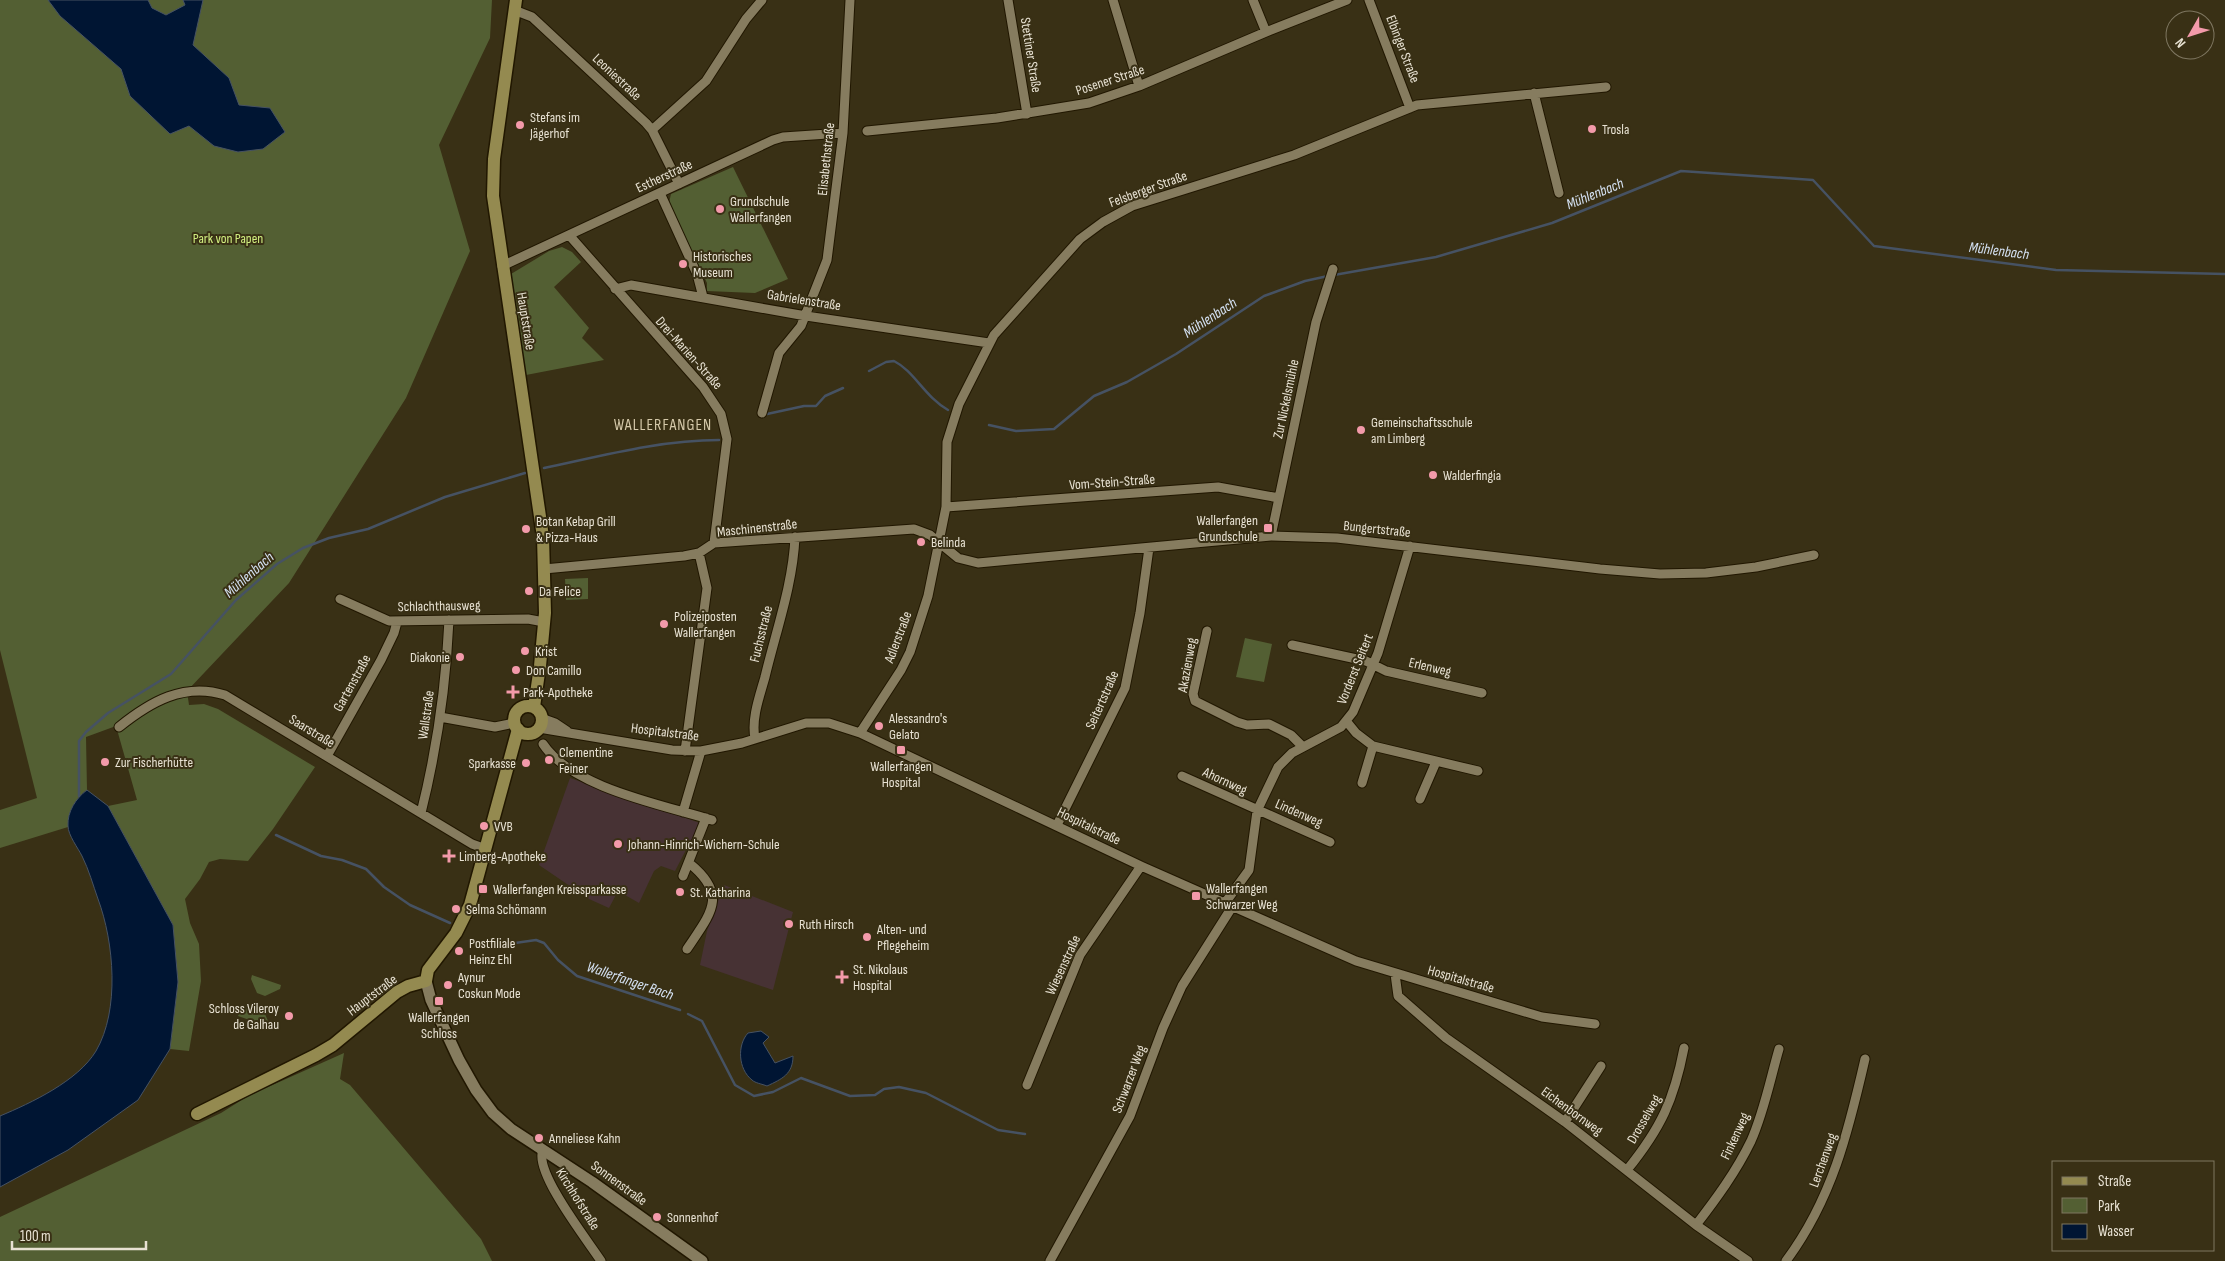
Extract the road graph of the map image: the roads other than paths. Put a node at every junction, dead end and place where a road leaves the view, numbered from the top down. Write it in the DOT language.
graph roads {
  1 [pos="762,0"];
  2 [pos="850,0"];
  3 [pos="1008,0"];
  4 [pos="1113,0"];
  5 [pos="1253,0"];
  6 [pos="1347,0"];
  7 [pos="1369,0"];
  8 [pos="515,5"];
  9 [pos="1266,32"];
  10 [pos="1140,86"];
  11 [pos="1606,87"];
  12 [pos="1534,93"];
  13 [pos="1410,108"];
  14 [pos="1027,114"];
  15 [pos="652,130"];
  16 [pos="866,130"];
  17 [pos="843,133"];
  18 [pos="678,184"];
  19 [pos="660,193"];
  20 [pos="1559,194"];
  21 [pos="569,234"];
  22 [pos="502,266"];
  23 [pos="1333,269"];
  24 [pos="615,289"];
  25 [pos="703,297"];
  26 [pos="806,316"];
  27 [pos="989,343"];
  28 [pos="762,413"];
  29 [pos="1279,498"];
  30 [pos="946,507"];
  31 [pos="1271,536"];
  32 [pos="795,537"];
  33 [pos="714,543"];
  34 [pos="940,543"];
  35 [pos="1410,546"];
  36 [pos="1149,548"];
  37 [pos="699,552"];
  38 [pos="1814,554"];
  39 [pos="544,569"];
  40 [pos="340,598"];
  41 [pos="449,620"];
  42 [pos="397,622"];
  43 [pos="544,622"];
  44 [pos="1207,631"];
  45 [pos="1292,645"];
  46 [pos="1372,666"];
  47 [pos="1482,693"];
  48 [pos="530,707"];
  49 [pos="440,717"];
  50 [pos="1347,722"];
  51 [pos="540,723"];
  52 [pos="119,727"];
  53 [pos="519,728"];
  54 [pos="860,732"];
  55 [pos="755,738"];
  56 [pos="543,744"];
  57 [pos="1373,746"];
  58 [pos="1303,747"];
  59 [pos="685,751"];
  60 [pos="700,751"];
  61 [pos="326,756"];
  62 [pos="1436,762"];
  63 [pos="1478,771"];
  64 [pos="1182,776"];
  65 [pos="1362,783"];
  66 [pos="1420,799"];
  67 [pos="1257,810"];
  68 [pos="683,812"];
  69 [pos="421,813"];
  70 [pos="1057,825"];
  71 [pos="1330,842"];
  72 [pos="486,850"];
  73 [pos="689,863"];
  74 [pos="1141,866"];
  75 [pos="683,876"];
  76 [pos="1229,905"];
  77 [pos="687,948"];
  78 [pos="1395,974"];
  79 [pos="426,981"];
  80 [pos="1595,1024"];
  81 [pos="1684,1048"];
  82 [pos="1778,1049"];
  83 [pos="1865,1059"];
  84 [pos="1601,1066"];
  85 [pos="1027,1085"];
  86 [pos="198,1114"];
  87 [pos="1565,1122"];
  88 [pos="543,1150"];
  89 [pos="1627,1170"];
  90 [pos="1696,1225"];
  91 [pos="601,1261"];
  92 [pos="702,1261"];
  93 [pos="1050,1261"];
  94 [pos="1748,1261"];
  95 [pos="1786,1261"];
  1 -- 15 [label="street"];
  2 -- 17 [label="street, Elisabethstraße"];
  3 -- 14 [label="street, Stettiner Straße"];
  4 -- 10 [label="street"];
  5 -- 9 [label="street"];
  6 -- 9 [label="street, Posener Straße"];
  7 -- 13 [label="street, Elbinger Straße"];
  8 -- 15 [label="street, Leoniestraße"];
  8 -- 22 [label="main road, Hauptstraße"];
  9 -- 10 [label="street, Posener Straße"];
  10 -- 14 [label="street, Posener Straße"];
  11 -- 12 [label="street, Felsberger Straße"];
  12 -- 13 [label="street, Felsberger Straße"];
  12 -- 20 [label="street"];
  13 -- 27 [label="street, Felsberger Straße"];
  14 -- 16 [label="street, Posener Straße"];
  15 -- 18 [label="street, Leoniestraße"];
  17 -- 18 [label="street, Estherstraße"];
  17 -- 26 [label="street, Elisabethstraße"];
  18 -- 19 [label="street, Estherstraße"];
  19 -- 21 [label="street, Estherstraße"];
  19 -- 25 [label="street"];
  21 -- 22 [label="street, Estherstraße"];
  21 -- 24 [label="street, Drei-Marien-Straße"];
  22 -- 39 [label="main road, Hauptstraße"];
  23 -- 29 [label="street, Zur Nickelsmühle"];
  24 -- 25 [label="street, Gabrielenstraße"];
  24 -- 33 [label="street, Drei-Marien-Straße"];
  25 -- 26 [label="street, Gabrielenstraße"];
  26 -- 27 [label="street, Gabrielenstraße"];
  26 -- 28 [label="street, Elisabethstraße"];
  27 -- 30 [label="street, Felsberger Straße"];
  29 -- 30 [label="street, Vom-Stein-Straße"];
  29 -- 31 [label="street, Zur Nickelsmühle"];
  30 -- 34 [label="street, Felsberger Straße"];
  31 -- 35 [label="street, Bungertstraße"];
  31 -- 36 [label="street, Bungertstraße"];
  32 -- 33 [label="street, Maschinenstraße"];
  32 -- 34 [label="street, Maschinenstraße"];
  32 -- 55 [label="street, Fuchsstraße"];
  33 -- 37 [label="street, Maschinenstraße"];
  34 -- 36 [label="street, Bungertstraße"];
  34 -- 54 [label="street, Adlerstraße"];
  35 -- 38 [label="street, Bungertstraße"];
  35 -- 46 [label="street, Vorderst Seitert"];
  36 -- 70 [label="street, Seitertstraße"];
  37 -- 39 [label="street, Maschinenstraße"];
  37 -- 59 [label="street"];
  39 -- 43 [label="main road, Hauptstraße"];
  40 -- 42 [label="street, Schlachthausweg"];
  41 -- 42 [label="street, Schlachthausweg"];
  41 -- 43 [label="street, Schlachthausweg"];
  41 -- 49 [label="street, Wallstraße"];
  42 -- 61 [label="street, Gartenstraße"];
  43 -- 48 [label="main road, Hauptstraße"];
  44 -- 58 [label="street, Akazienweg"];
  45 -- 46 [label="street, Erlenweg"];
  46 -- 47 [label="street, Erlenweg"];
  46 -- 50 [label="street, Vorderst Seitert"];
  48 -- 51 [label="main road"];
  48 -- 53 [label="main road"];
  49 -- 53 [label="street"];
  49 -- 69 [label="street, Wallstraße"];
  50 -- 57 [label="street"];
  50 -- 58 [label="street, Vorderst Seitert"];
  51 -- 53 [label="main road"];
  51 -- 59 [label="street, Hospitalstraße"];
  52 -- 61 [label="street, Saarstraße"];
  53 -- 72 [label="main road"];
  54 -- 55 [label="street, Hospitalstraße"];
  54 -- 70 [label="street, Hospitalstraße"];
  55 -- 60 [label="street, Hospitalstraße"];
  56 -- 68 [label="street"];
  57 -- 62 [label="street"];
  57 -- 65 [label="street"];
  58 -- 67 [label="street, Vorderst Seitert"];
  59 -- 60 [label="street, Hospitalstraße"];
  60 -- 68 [label="street"];
  61 -- 69 [label="street, Saarstraße"];
  62 -- 63 [label="street"];
  62 -- 66 [label="street"];
  64 -- 67 [label="street, Ahornweg"];
  67 -- 71 [label="street, Lindenweg"];
  67 -- 76 [label="street, Vorderst Seitert"];
  68 -- 73 [label="street"];
  69 -- 72 [label="street, Saarstraße"];
  70 -- 74 [label="street, Hospitalstraße"];
  72 -- 79 [label="main road"];
  73 -- 75 [label="street"];
  73 -- 77 [label="street"];
  74 -- 76 [label="street, Hospitalstraße"];
  74 -- 85 [label="street, Wiesenstraße"];
  76 -- 78 [label="street, Hospitalstraße"];
  76 -- 93 [label="street, Schwarzer Weg"];
  78 -- 80 [label="street, Hospitalstraße"];
  78 -- 87 [label="street, Eichenbornweg"];
  79 -- 86 [label="main road, Hauptstraße"];
  79 -- 88 [label="street, Sonnenstraße"];
  81 -- 89 [label="street, Drosselweg"];
  82 -- 90 [label="street, Finkenweg"];
  83 -- 95 [label="street, Lerchenweg"];
  84 -- 87 [label="street"];
  87 -- 89 [label="street, Eichenbornweg"];
  88 -- 91 [label="street, Kirchhofstraße"];
  88 -- 92 [label="street, Sonnenstraße"];
  89 -- 90 [label="street, Eichenbornweg"];
  90 -- 94 [label="street, Eichenbornweg"];
}
